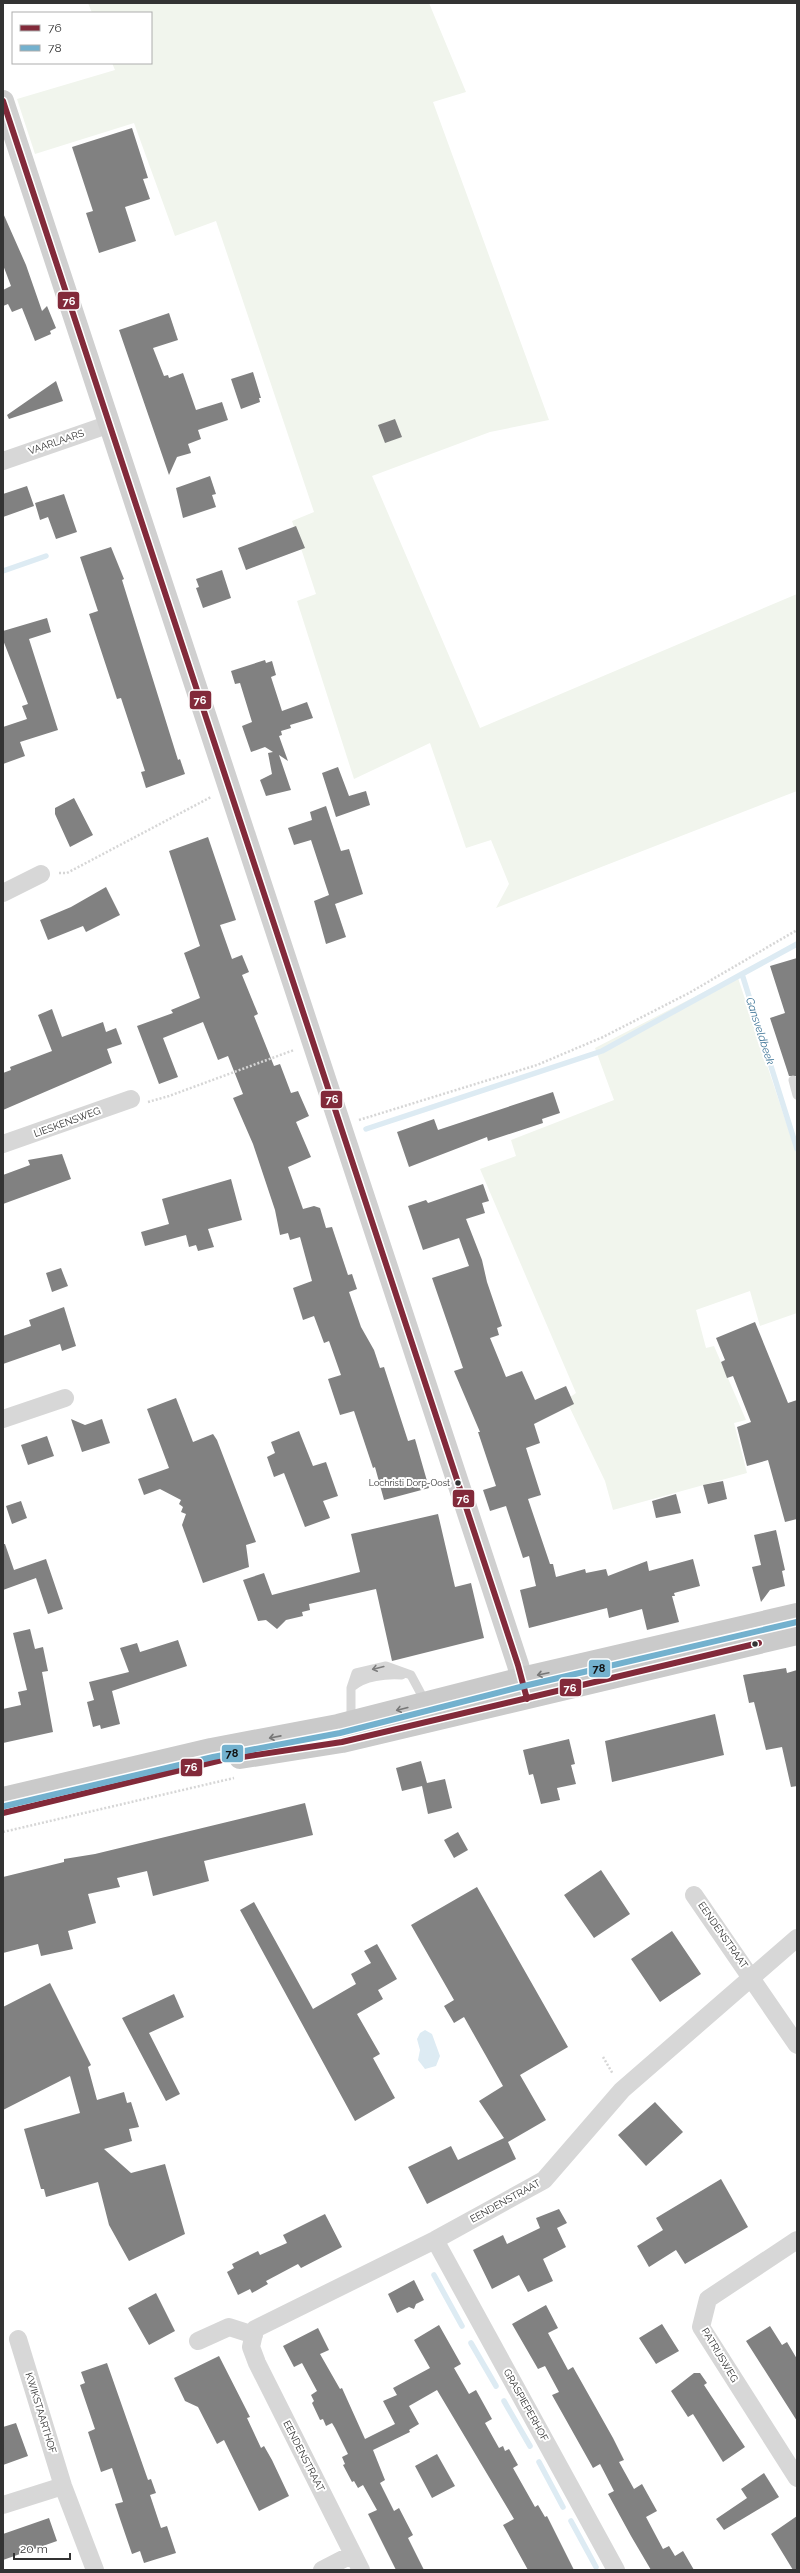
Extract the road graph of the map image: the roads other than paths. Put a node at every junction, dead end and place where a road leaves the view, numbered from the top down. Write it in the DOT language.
graph roads {
  1 [pos="3,101"];
  2 [pos="110,424"];
  3 [pos="3,460"];
  4 [pos="41,874"];
  5 [pos="3,893"];
  6 [pos="792,1080"];
  7 [pos="797,1095"];
  8 [pos="131,1099"];
  9 [pos="3,1144"];
  10 [pos="65,1398"];
  11 [pos="3,1419"];
  12 [pos="797,1614"];
  13 [pos="797,1634"];
  14 [pos="522,1678"];
  15 [pos="527,1699"];
  16 [pos="426,1703"];
  17 [pos="344,1730"];
  18 [pos="3,1798"];
  19 [pos="3,1813"];
  20 [pos="694,1894"];
  21 [pos="797,1938"];
  22 [pos="751,1976"];
  23 [pos="797,2045"];
  24 [pos="435,2240"];
  25 [pos="797,2240"];
  26 [pos="254,2336"];
  27 [pos="18,2339"];
  28 [pos="198,2342"];
  29 [pos="797,2478"];
  30 [pos="63,2486"];
  31 [pos="3,2505"];
  32 [pos="353,2554"];
  33 [pos="95,2570"];
  34 [pos="322,2570"];
  35 [pos="361,2570"];
  36 [pos="616,2570"];
  1 -- 2 [label="street"];
  2 -- 3 [label="street, VAARLAARS"];
  2 -- 14 [label="street"];
  4 -- 5 [label="street"];
  6 -- 7 [label="lane"];
  8 -- 9 [label="street, LIESKENSWEG"];
  10 -- 11 [label="street"];
  12 -- 14 [label="main road, one-way"];
  13 -- 15 [label="main road"];
  14 -- 15 [label="street"];
  14 -- 16 [label="main road"];
  15 -- 17 [label="main road"];
  16 -- 17 [label="main road, one-way"];
  16 -- 17 [label="lane, one-way"];
  17 -- 18 [label="main road, one-way"];
  17 -- 19 [label="main road"];
  20 -- 22 [label="street, EENDENSTRAAT"];
  21 -- 22 [label="street, EENDENSTRAAT"];
  22 -- 23 [label="street"];
  22 -- 24 [label="street, EENDENSTRAAT"];
  24 -- 26 [label="street, EENDENSTRAAT"];
  24 -- 36 [label="street, GRASPIEPERHOF"];
  25 -- 29 [label="street, PATRIJSWEG"];
  26 -- 28 [label="street"];
  26 -- 32 [label="street, EENDENSTRAAT"];
  27 -- 30 [label="street, KWIKSTAARTHOF"];
  30 -- 31 [label="street"];
  30 -- 33 [label="street, KWIKSTAARTHOF"];
  32 -- 34 [label="street"];
  32 -- 35 [label="street, EENDENSTRAAT"];
}
